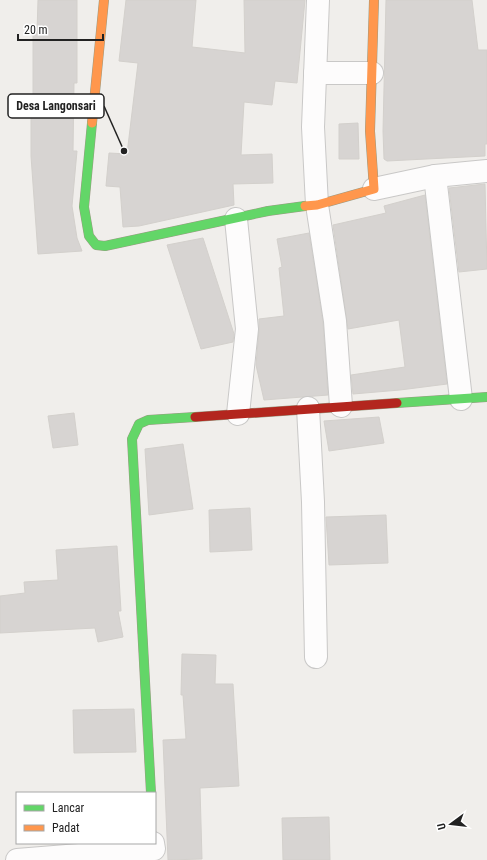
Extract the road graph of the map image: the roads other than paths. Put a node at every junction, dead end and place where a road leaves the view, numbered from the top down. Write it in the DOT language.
graph roads {
  1 [pos="104,0"];
  2 [pos="318,0"];
  3 [pos="374,0"];
  4 [pos="315,73"];
  5 [pos="372,73"];
  6 [pos="487,171"];
  7 [pos="435,176"];
  8 [pos="374,189"];
  9 [pos="317,205"];
  10 [pos="236,219"];
  11 [pos="487,397"];
  12 [pos="461,399"];
  13 [pos="341,406"];
  14 [pos="308,408"];
  15 [pos="238,414"];
  16 [pos="316,657"];
  17 [pos="151,792"];
  18 [pos="154,851"];
  19 [pos="17,860"];
  1 -- 10 [label="street"];
  2 -- 4 [label="street"];
  3 -- 5 [label="street"];
  4 -- 5 [label="street"];
  4 -- 9 [label="street"];
  5 -- 8 [label="street"];
  6 -- 7 [label="street"];
  7 -- 8 [label="street"];
  7 -- 12 [label="street"];
  8 -- 9 [label="street"];
  9 -- 10 [label="street"];
  9 -- 13 [label="street"];
  10 -- 15 [label="street"];
  11 -- 12 [label="street"];
  12 -- 13 [label="street"];
  13 -- 14 [label="street"];
  14 -- 15 [label="street"];
  14 -- 16 [label="street"];
  15 -- 17 [label="street"];
  18 -- 19 [label="street"];
}
